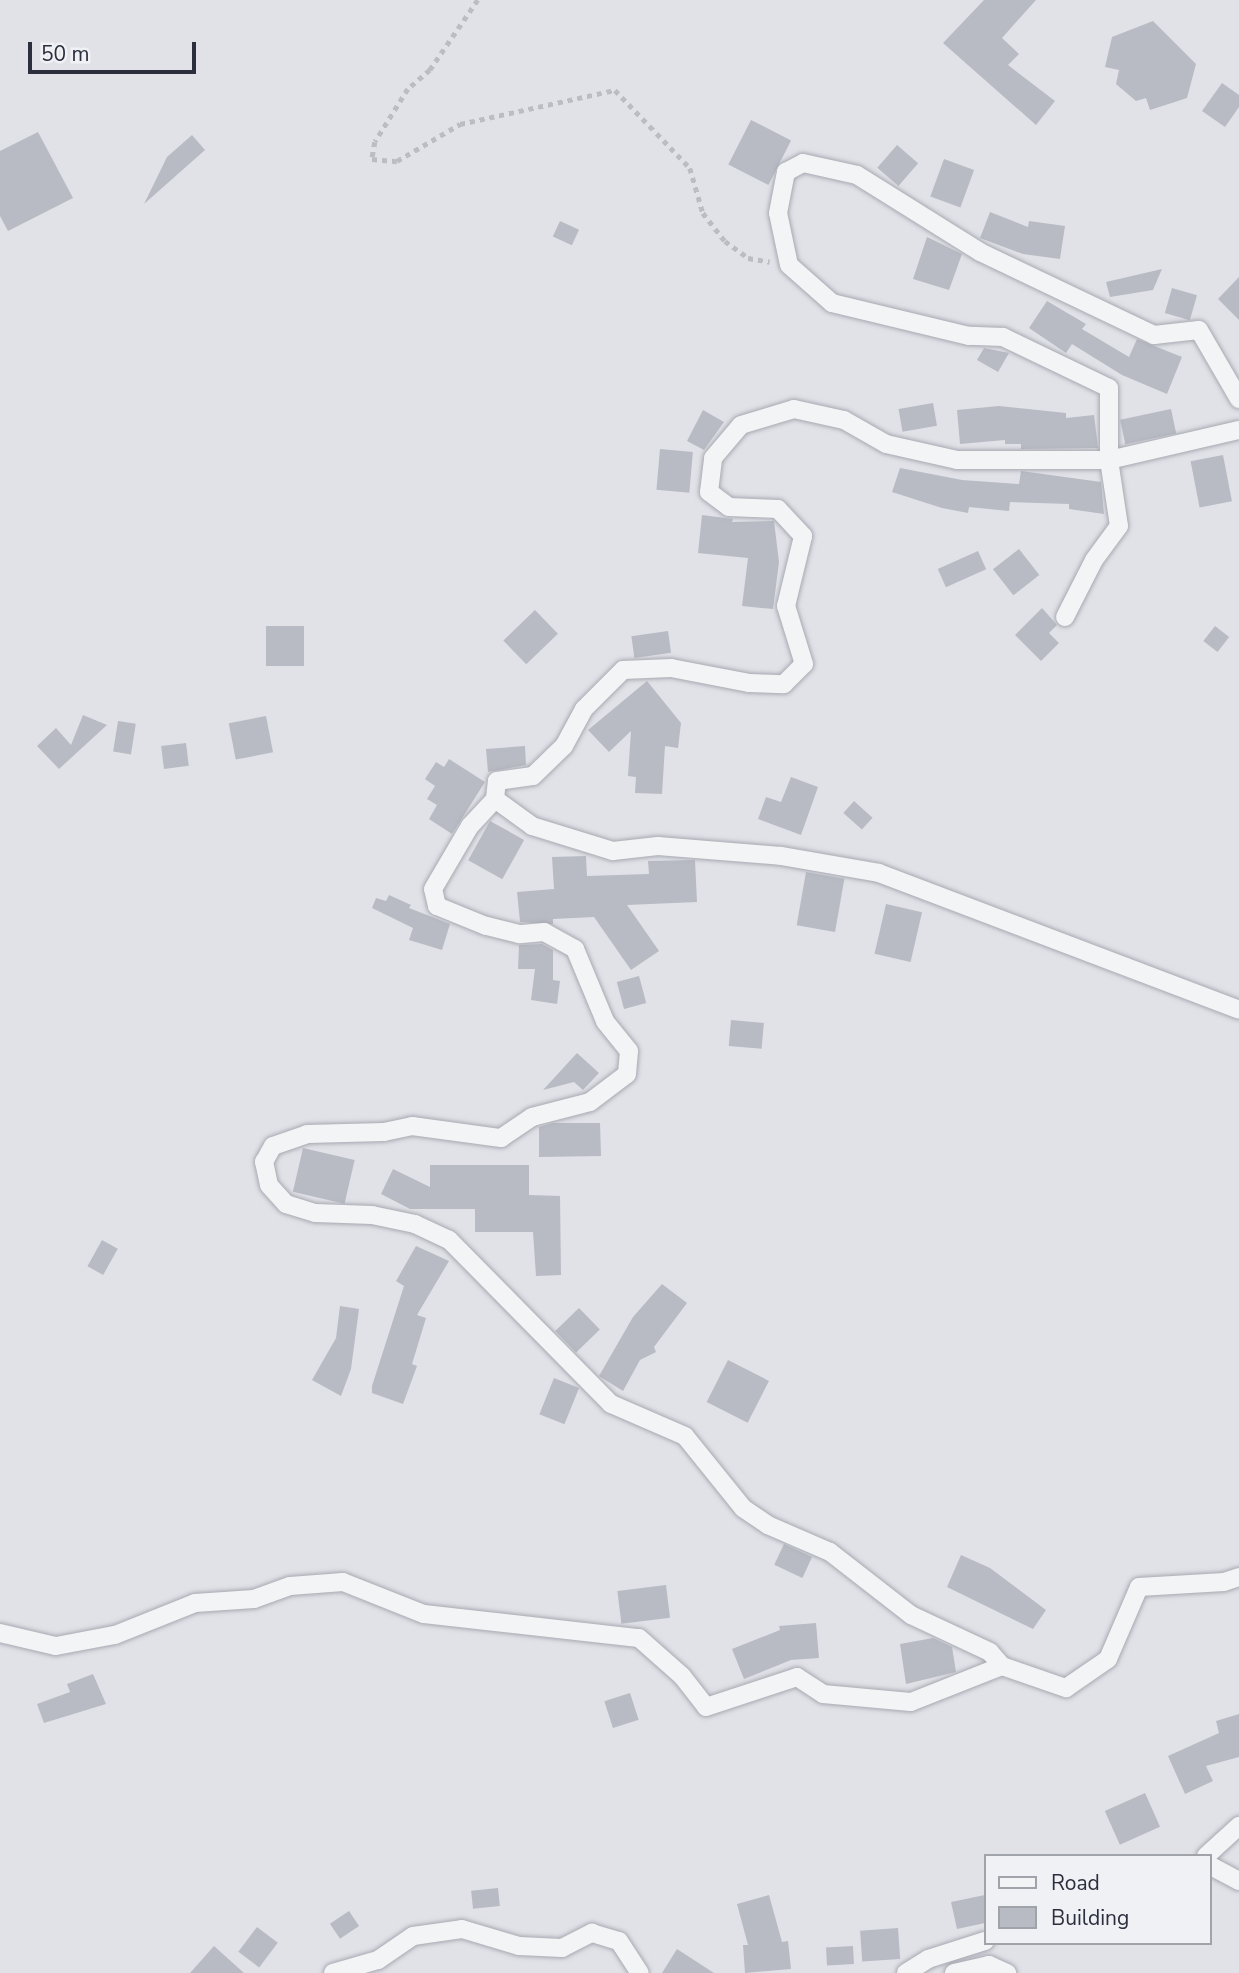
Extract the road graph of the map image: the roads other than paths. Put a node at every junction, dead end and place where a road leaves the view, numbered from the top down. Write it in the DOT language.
graph roads {
  1 [pos="1239,399"];
  2 [pos="1239,430"];
  3 [pos="1109,460"];
  4 [pos="1065,617"];
  5 [pos="495,799"];
  6 [pos="1239,1010"];
  7 [pos="1239,1577"];
  8 [pos="0,1633"];
  9 [pos="1002,1666"];
  10 [pos="1239,1826"];
  11 [pos="1208,1854"];
  12 [pos="1211,1866"];
  13 [pos="1239,1881"];
  14 [pos="984,1941"];
  15 [pos="332,1973"];
  16 [pos="639,1973"];
  17 [pos="906,1973"];
  18 [pos="954,1973"];
  19 [pos="1007,1973"];
  1 -- 3 [label="street"];
  2 -- 3 [label="street"];
  3 -- 4 [label="street"];
  3 -- 5 [label="street"];
  5 -- 6 [label="street"];
  5 -- 9 [label="street"];
  7 -- 9 [label="street"];
  8 -- 9 [label="street"];
  10 -- 11 [label="street"];
  12 -- 13 [label="street"];
  14 -- 17 [label="street"];
  15 -- 16 [label="street"];
  18 -- 19 [label="street"];
}
